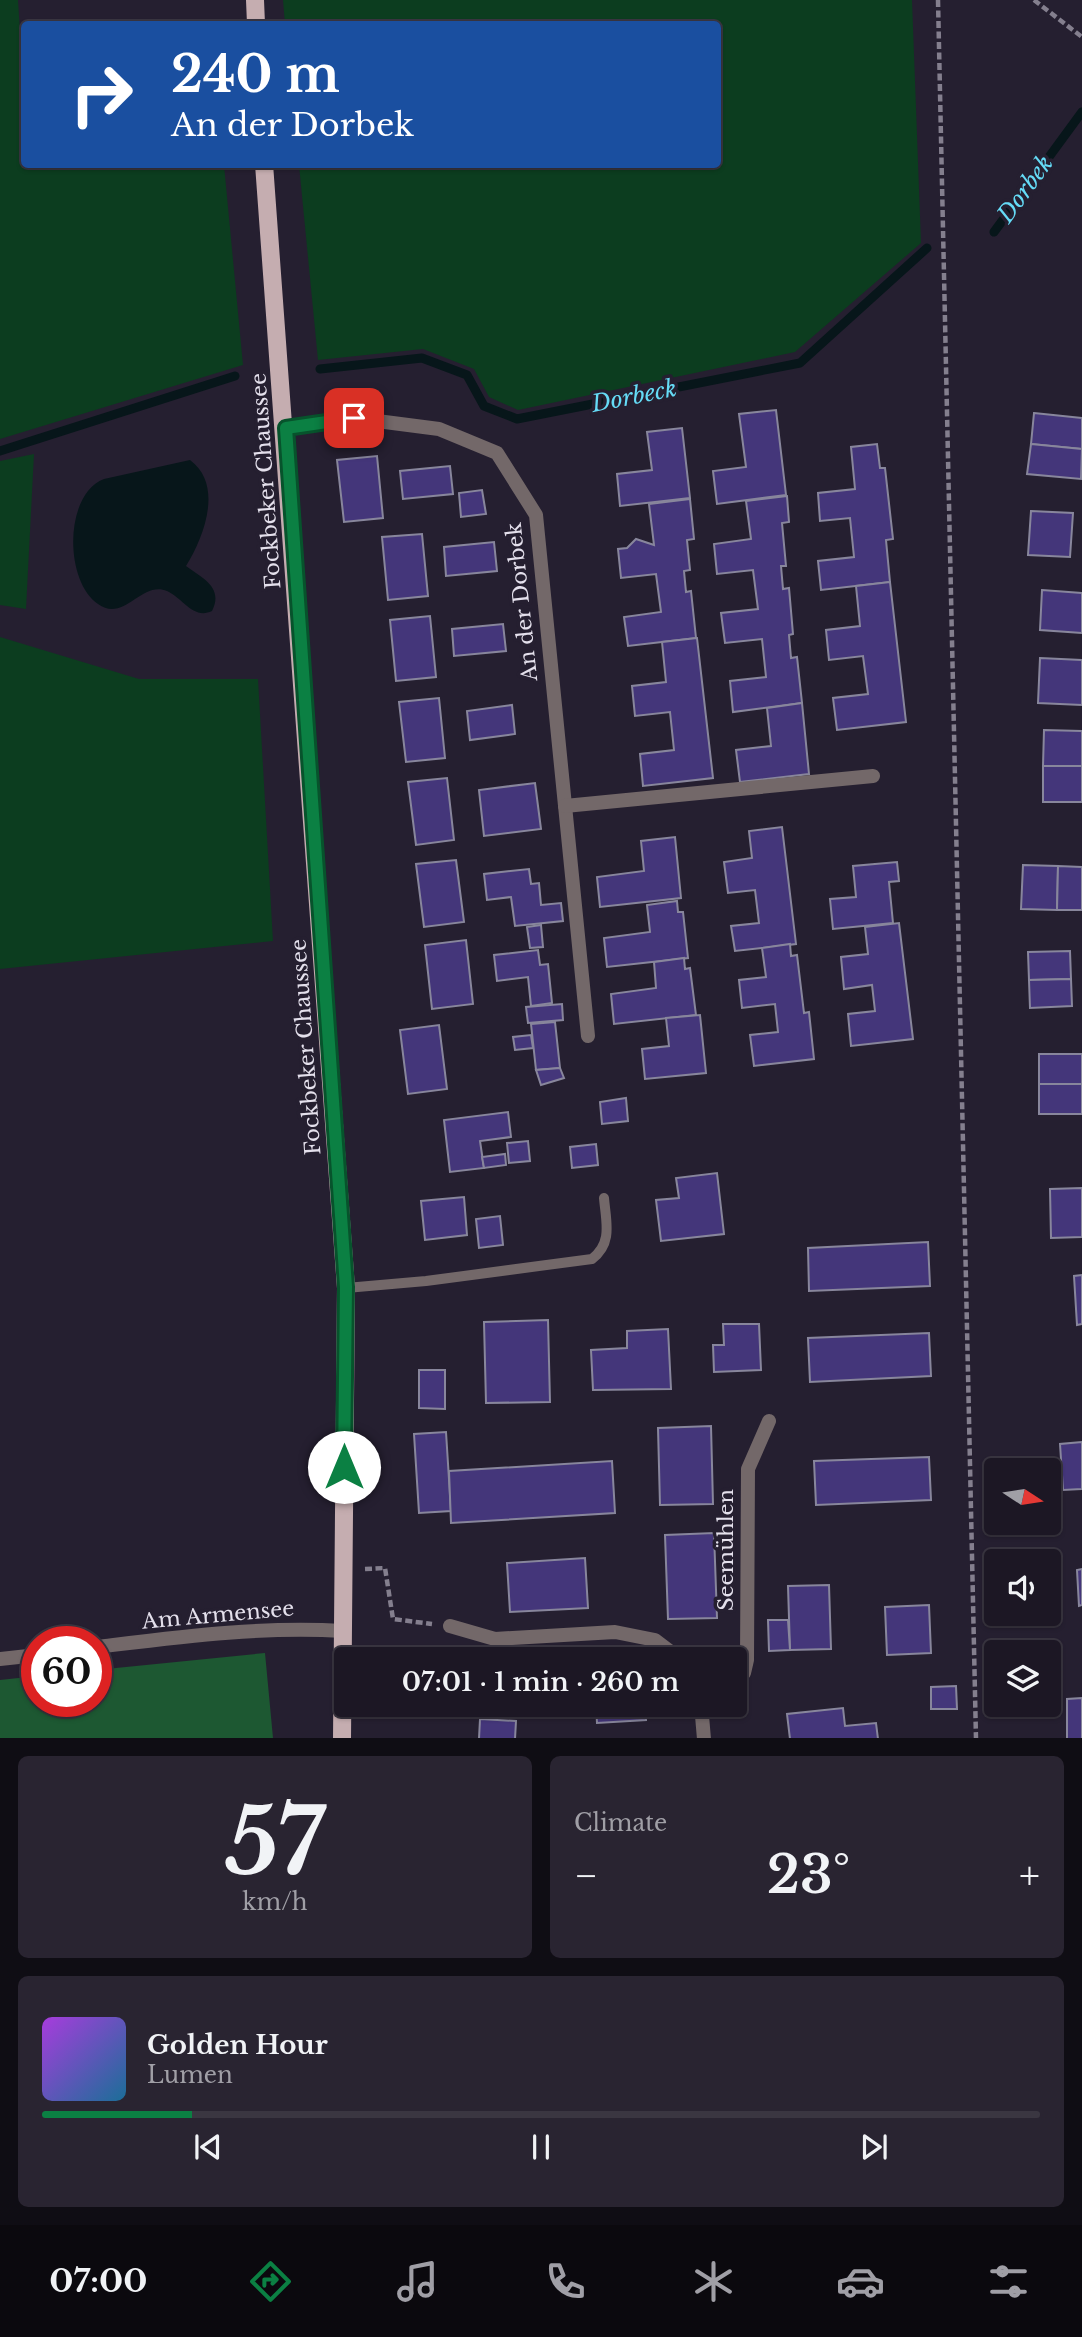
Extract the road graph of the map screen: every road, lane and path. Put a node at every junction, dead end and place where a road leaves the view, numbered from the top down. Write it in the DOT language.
graph roads {
  1 [pos="255,0"];
  2 [pos="939,0"];
  3 [pos="1034,0"];
  4 [pos="256,21"];
  5 [pos="1082,37"];
  6 [pos="264,168"];
  7 [pos="286,428"];
  8 [pos="873,776"];
  9 [pos="565,806"];
  10 [pos="588,1036"];
  11 [pos="604,1198"];
  12 [pos="346,1287"];
  13 [pos="769,1420"];
  14 [pos="343,1569"];
  15 [pos="450,1626"];
  16 [pos="343,1631"];
  17 [pos="112,1645"];
  18 [pos="664,1647"];
  19 [pos="21,1657"];
  20 [pos="0,1659"];
  21 [pos="747,1660"];
  22 [pos="702,1717"];
  23 [pos="342,1738"];
  24 [pos="704,1738"];
  25 [pos="976,1738"];
  1 -- 4 [label="main road"];
  2 -- 25 [label="path"];
  3 -- 5 [label="path"];
  6 -- 7 [label="main road, Fockbeker Chaussee"];
  7 -- 9 [label="street, An der Dorbek"];
  7 -- 12 [label="main road, Fockbeker Chaussee"];
  8 -- 9 [label="street"];
  9 -- 10 [label="street, An der Dorbek"];
  11 -- 12 [label="lane"];
  12 -- 14 [label="main road, Fockbeker Chaussee"];
  13 -- 21 [label="street, Seemühlen"];
  14 -- 15 [label="path"];
  14 -- 16 [label="main road, Fockbeker Chaussee"];
  15 -- 18 [label="street"];
  16 -- 17 [label="street, Am Armensee"];
  16 -- 23 [label="main road, Fockbeker Chaussee"];
  19 -- 20 [label="street"];
  22 -- 24 [label="street"];
}
